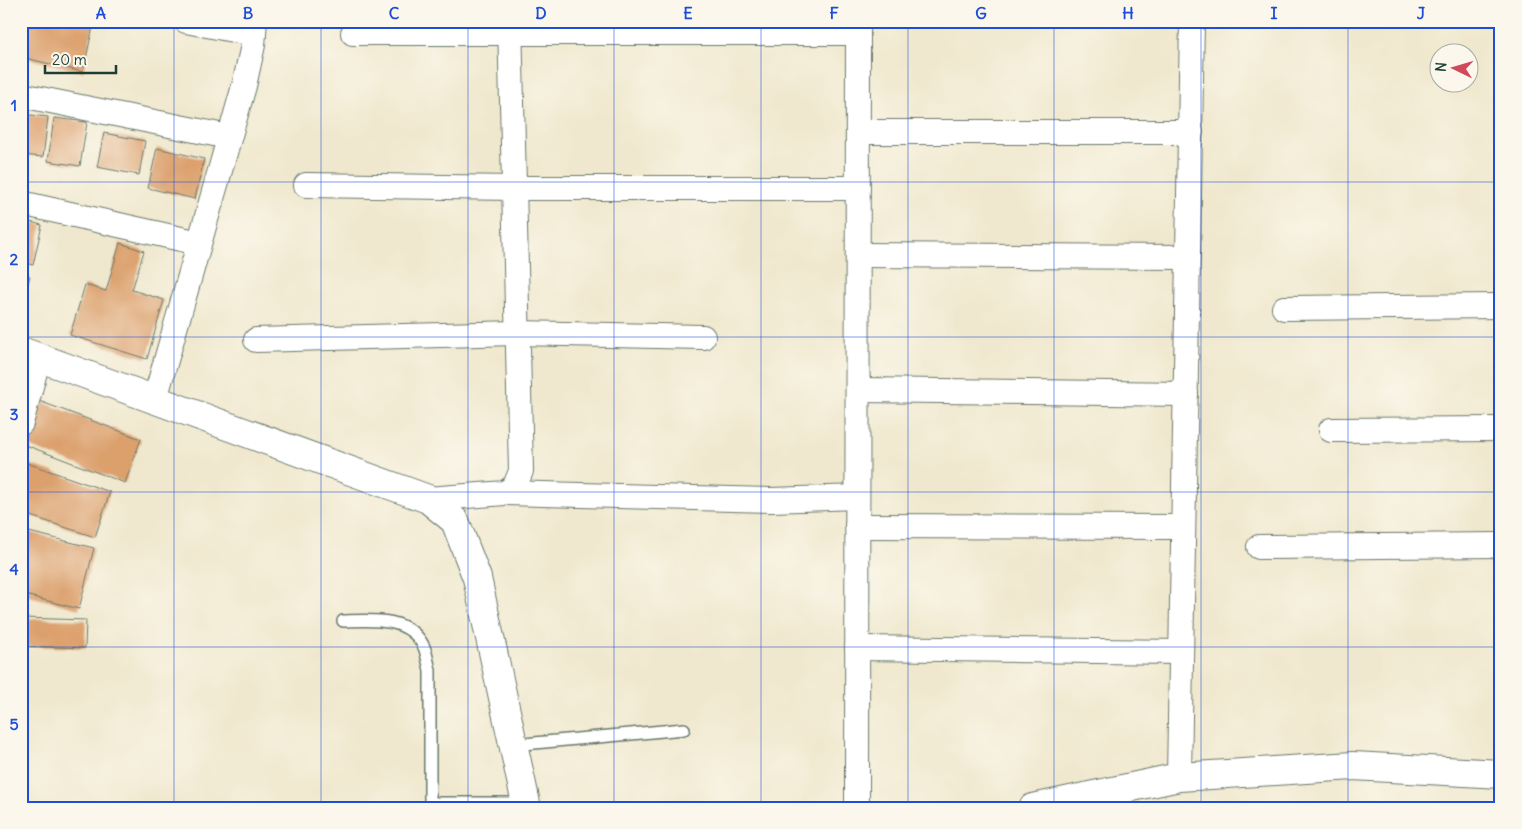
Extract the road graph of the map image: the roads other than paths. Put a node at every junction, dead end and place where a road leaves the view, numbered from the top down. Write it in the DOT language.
graph roads {
  1 [pos="186,21"];
  2 [pos="1192,21"];
  3 [pos="510,27"];
  4 [pos="858,27"];
  5 [pos="255,28"];
  6 [pos="353,34"];
  7 [pos="21,95"];
  8 [pos="858,132"];
  9 [pos="1191,132"];
  10 [pos="229,137"];
  11 [pos="306,185"];
  12 [pos="514,188"];
  13 [pos="858,188"];
  14 [pos="21,203"];
  15 [pos="199,243"];
  16 [pos="858,255"];
  17 [pos="1188,257"];
  18 [pos="1501,306"];
  19 [pos="1284,308"];
  20 [pos="518,333"];
  21 [pos="703,337"];
  22 [pos="256,340"];
  23 [pos="30,354"];
  24 [pos="858,390"];
  25 [pos="1186,394"];
  26 [pos="155,399"];
  27 [pos="21,423"];
  28 [pos="1501,429"];
  29 [pos="1331,430"];
  30 [pos="505,493"];
  31 [pos="857,497"];
  32 [pos="428,499"];
  33 [pos="857,526"];
  34 [pos="1183,527"];
  35 [pos="1501,545"];
  36 [pos="1258,547"];
  37 [pos="343,620"];
  38 [pos="857,648"];
  39 [pos="1181,652"];
  40 [pos="684,729"];
  41 [pos="513,745"];
  42 [pos="1501,774"];
  43 [pos="1179,777"];
  44 [pos="526,805"];
  45 [pos="430,806"];
  46 [pos="857,808"];
  47 [pos="1034,808"];
  1 -- 5 [label="street"];
  2 -- 9 [label="street"];
  3 -- 4 [label="street"];
  3 -- 6 [label="street"];
  3 -- 12 [label="street"];
  4 -- 8 [label="street"];
  5 -- 10 [label="street"];
  7 -- 10 [label="street"];
  8 -- 9 [label="street"];
  8 -- 13 [label="street"];
  9 -- 17 [label="street"];
  10 -- 15 [label="street"];
  11 -- 12 [label="street"];
  12 -- 13 [label="street"];
  12 -- 20 [label="street"];
  13 -- 16 [label="street"];
  14 -- 15 [label="street"];
  15 -- 26 [label="street"];
  16 -- 17 [label="street"];
  16 -- 24 [label="street"];
  17 -- 25 [label="street"];
  18 -- 19 [label="street"];
  20 -- 21 [label="street"];
  20 -- 22 [label="street"];
  20 -- 30 [label="street"];
  23 -- 26 [label="street"];
  23 -- 27 [label="street"];
  24 -- 25 [label="street"];
  24 -- 31 [label="street"];
  25 -- 34 [label="street"];
  26 -- 32 [label="street"];
  28 -- 29 [label="street"];
  30 -- 31 [label="street"];
  30 -- 32 [label="street"];
  31 -- 33 [label="street"];
  32 -- 41 [label="street"];
  33 -- 34 [label="street"];
  33 -- 38 [label="street"];
  34 -- 39 [label="street"];
  35 -- 36 [label="street"];
  37 -- 45 [label="lane"];
  38 -- 39 [label="street"];
  38 -- 46 [label="street"];
  39 -- 43 [label="street"];
  40 -- 41 [label="lane"];
  41 -- 44 [label="street"];
  42 -- 43 [label="street"];
  43 -- 47 [label="street"];
  44 -- 45 [label="lane"];
}
